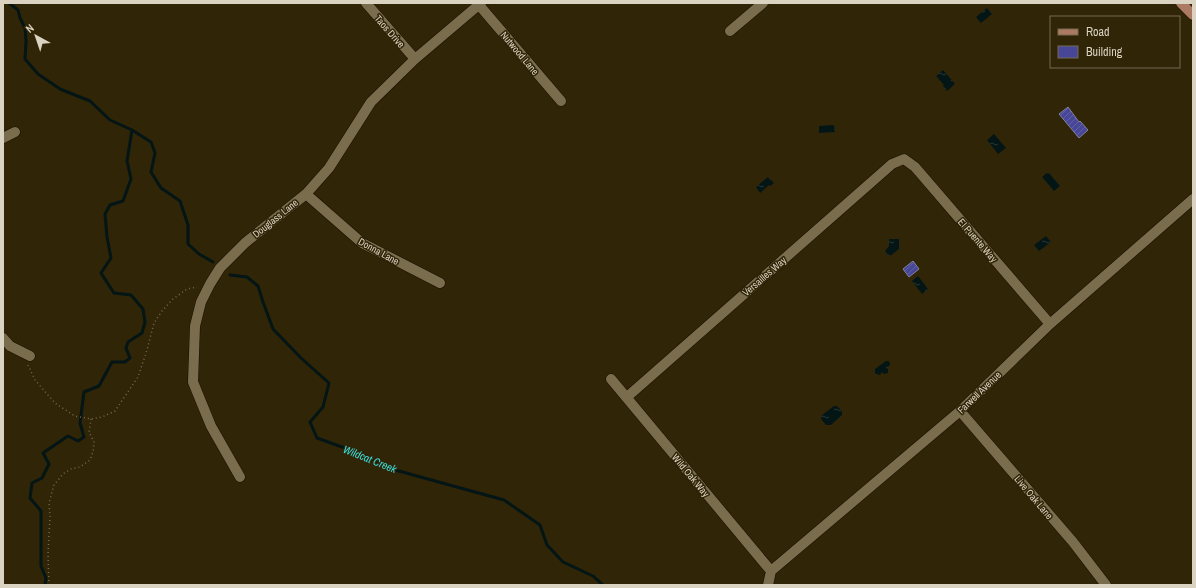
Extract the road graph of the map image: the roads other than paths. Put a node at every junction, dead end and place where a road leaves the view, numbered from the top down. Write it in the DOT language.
graph roads {
  1 [pos="366,3"];
  2 [pos="763,3"];
  3 [pos="1181,3"];
  4 [pos="480,4"];
  5 [pos="1193,14"];
  6 [pos="730,30"];
  7 [pos="415,59"];
  8 [pos="561,101"];
  9 [pos="15,132"];
  10 [pos="3,138"];
  11 [pos="904,159"];
  12 [pos="306,194"];
  13 [pos="1193,199"];
  14 [pos="440,283"];
  15 [pos="1050,324"];
  16 [pos="3,338"];
  17 [pos="26,354"];
  18 [pos="611,379"];
  19 [pos="627,397"];
  20 [pos="960,411"];
  21 [pos="240,477"];
  22 [pos="771,571"];
  23 [pos="768,585"];
  24 [pos="1106,585"];
  1 -- 7 [label="street, Taos Drive"];
  2 -- 6 [label="street"];
  3 -- 5 [label="main road"];
  4 -- 7 [label="street, Douglass Lane"];
  4 -- 8 [label="street, Nutwood Lane"];
  7 -- 12 [label="street, Douglass Lane"];
  9 -- 10 [label="street"];
  11 -- 15 [label="street, El Puente Way"];
  11 -- 19 [label="street, Versailles Way"];
  12 -- 14 [label="street, Donna Lane"];
  12 -- 21 [label="street, Douglass Lane"];
  13 -- 15 [label="street, Farwell Avenue"];
  15 -- 20 [label="street, Farwell Avenue"];
  16 -- 17 [label="street"];
  18 -- 19 [label="street, Wild Oak Way"];
  19 -- 22 [label="street, Wild Oak Way"];
  20 -- 22 [label="street, Farwell Avenue"];
  20 -- 24 [label="street, Live Oak Lane"];
  22 -- 23 [label="street"];
}
